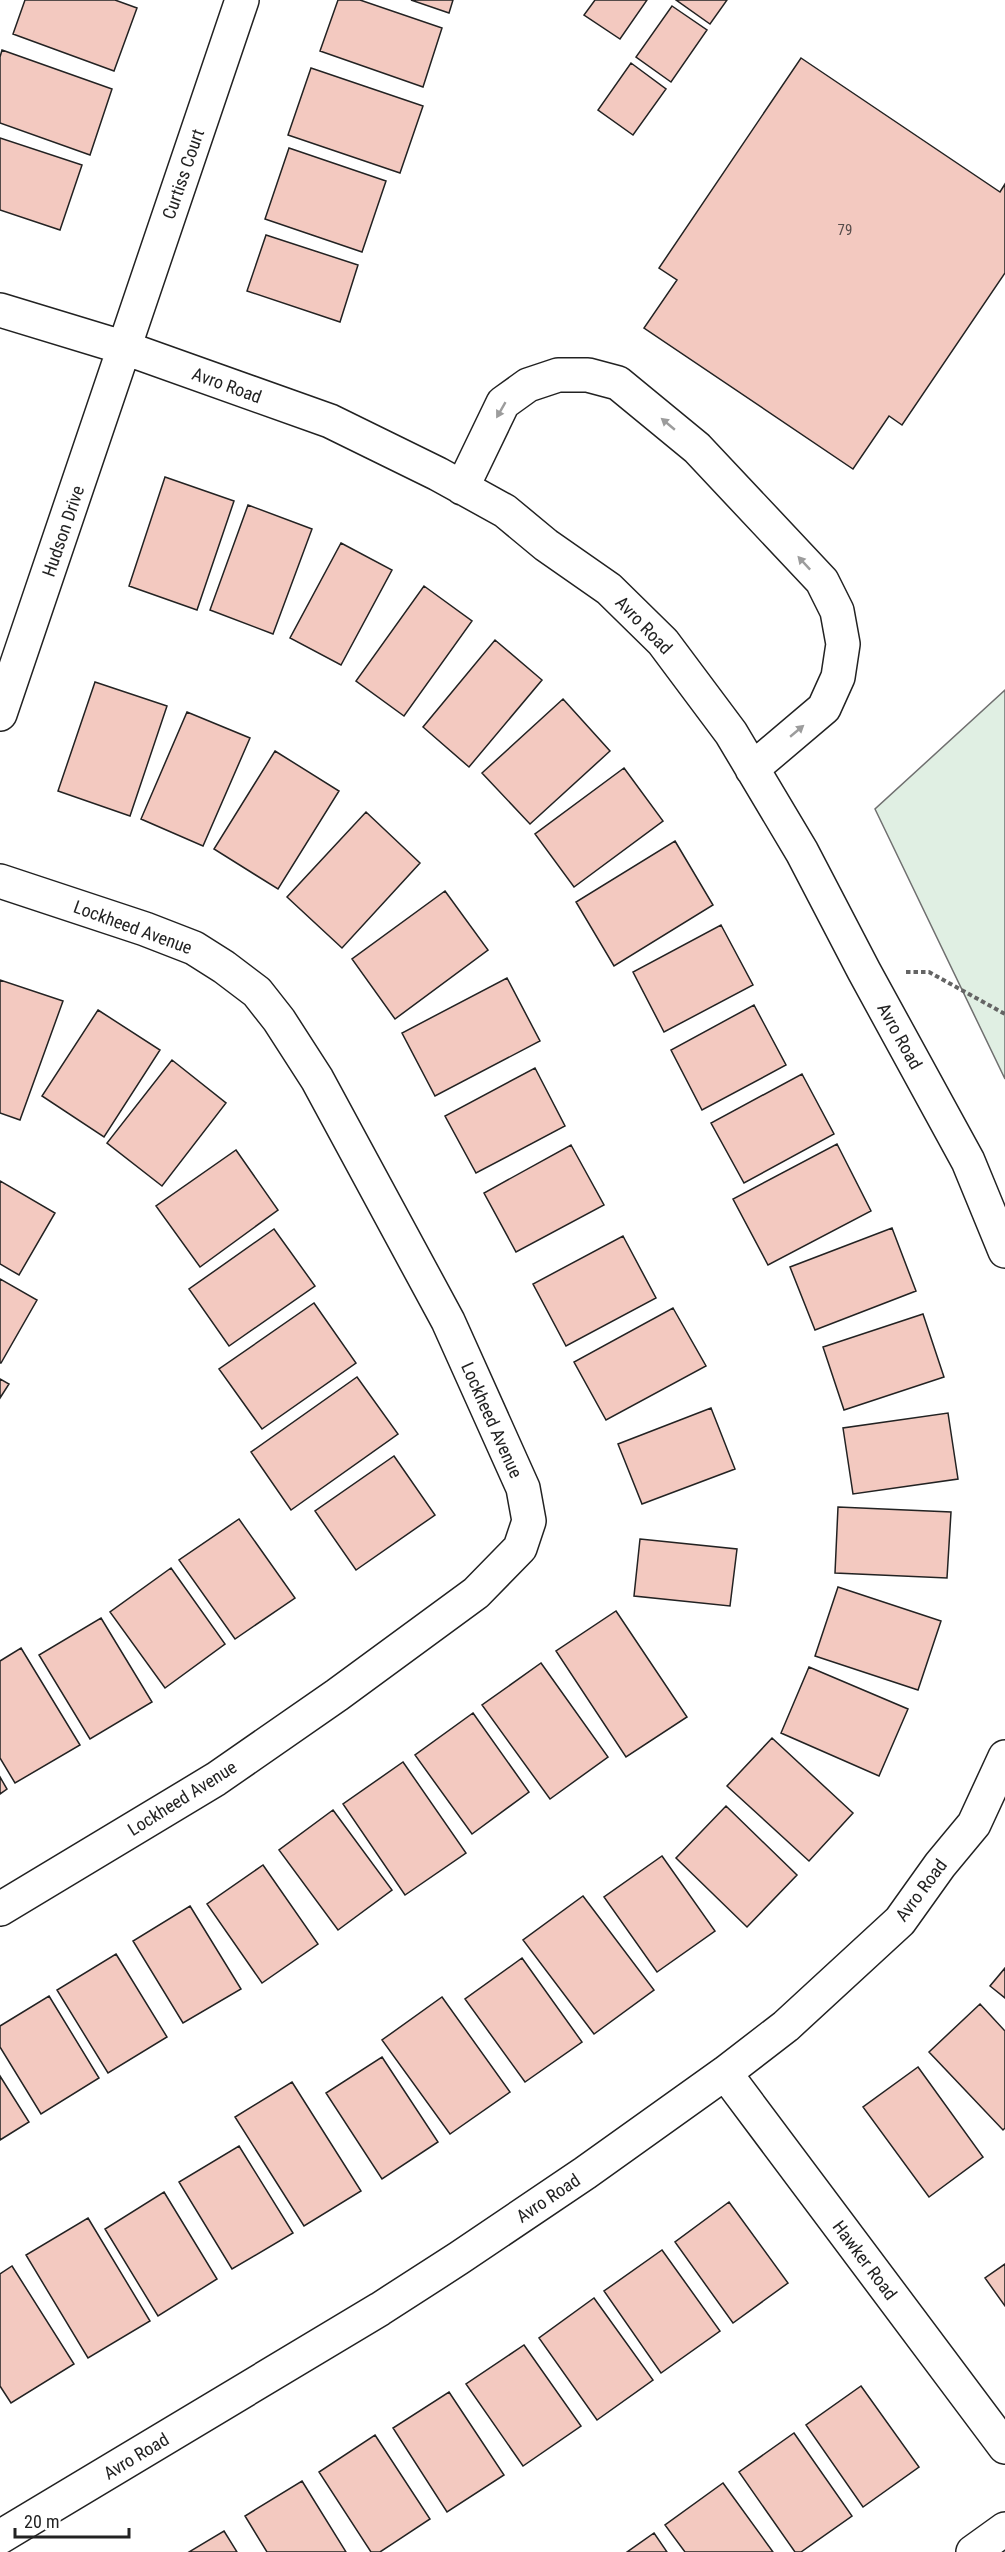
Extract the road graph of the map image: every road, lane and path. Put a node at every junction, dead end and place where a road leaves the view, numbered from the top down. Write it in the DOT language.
graph roads {
  1 [pos="242,0"];
  2 [pos="0,310"];
  3 [pos="125,348"];
  4 [pos="462,488"];
  5 [pos="0,714"];
  6 [pos="752,769"];
  7 [pos="0,881"];
  8 [pos="864,971"];
  9 [pos="1005,1014"];
  10 [pos="1005,1251"];
  11 [pos="1005,1757"];
  12 [pos="0,1909"];
  13 [pos="725,2073"];
  14 [pos="1005,2446"];
  15 [pos="1005,2529"];
  16 [pos="0,2537"];
  17 [pos="973,2552"];
  1 -- 3 [label="street, Curtiss Court"];
  2 -- 3 [label="street, Avro Road"];
  3 -- 4 [label="street, Avro Road"];
  3 -- 5 [label="street, Hudson Drive"];
  4 -- 6 [label="street, Avro Road"];
  6 -- 4 [label="street, one-way"];
  6 -- 8 [label="street, Avro Road"];
  7 -- 12 [label="street, Lockheed Avenue"];
  8 -- 9 [label="path"];
  8 -- 10 [label="street, Avro Road"];
  11 -- 13 [label="street, Avro Road"];
  13 -- 14 [label="street, Hawker Road"];
  13 -- 16 [label="street, Avro Road"];
  15 -- 17 [label="street"];
}
